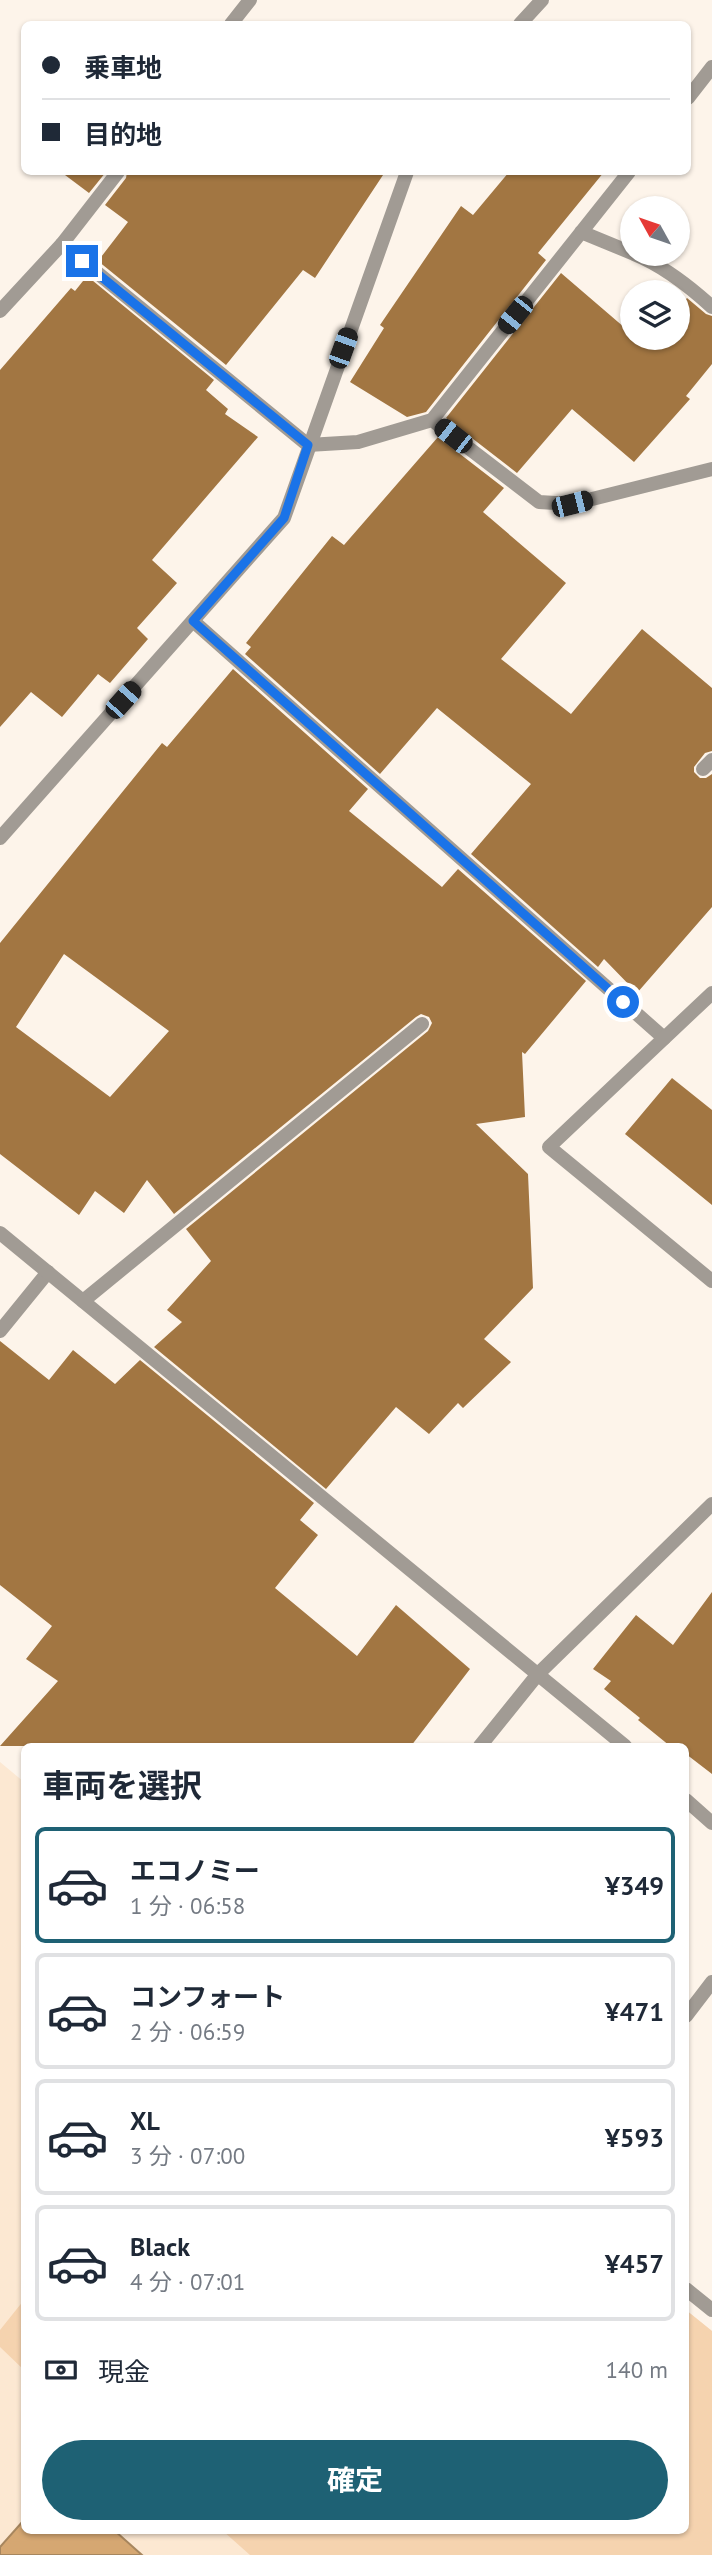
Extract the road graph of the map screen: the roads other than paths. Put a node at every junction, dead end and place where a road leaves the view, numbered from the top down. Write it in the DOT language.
graph roads {
  1 [pos="250,0"];
  2 [pos="542,0"];
  3 [pos="233,21"];
  4 [pos="523,21"];
  5 [pos="712,67"];
  6 [pos="691,94"];
  7 [pos="116,175"];
  8 [pos="406,175"];
  9 [pos="627,175"];
  10 [pos="581,232"];
  11 [pos="62,244"];
  12 [pos="620,248"];
  13 [pos="659,266"];
  14 [pos="712,307"];
  15 [pos="0,311"];
  16 [pos="432,420"];
  17 [pos="308,445"];
  18 [pos="712,469"];
  19 [pos="193,621"];
  20 [pos="0,838"];
  21 [pos="712,993"];
  22 [pos="422,1024"];
  23 [pos="664,1038"];
  24 [pos="0,1233"];
  25 [pos="48,1272"];
  26 [pos="712,1281"];
  27 [pos="83,1301"];
  28 [pos="0,1331"];
  29 [pos="712,1504"];
  30 [pos="538,1674"];
  31 [pos="482,1743"];
  32 [pos="621,1743"];
  33 [pos="689,1803"];
  34 [pos="712,1823"];
  35 [pos="712,1982"];
  36 [pos="689,2012"];
  37 [pos="689,2291"];
  38 [pos="712,2310"];
  1 -- 3 [label="street"];
  2 -- 4 [label="street"];
  5 -- 6 [label="street"];
  7 -- 11 [label="street"];
  8 -- 17 [label="street"];
  9 -- 10 [label="street"];
  10 -- 12 [label="street"];
  10 -- 16 [label="street"];
  11 -- 15 [label="street"];
  11 -- 17 [label="street"];
  13 -- 14 [label="street"];
  16 -- 17 [label="street"];
  16 -- 18 [label="street"];
  17 -- 19 [label="street"];
  19 -- 20 [label="street"];
  19 -- 23 [label="street"];
  21 -- 23 [label="street"];
  22 -- 27 [label="street"];
  23 -- 26 [label="street"];
  24 -- 25 [label="street"];
  25 -- 27 [label="street"];
  25 -- 28 [label="street"];
  27 -- 30 [label="street"];
  29 -- 30 [label="street"];
  30 -- 31 [label="street"];
  30 -- 32 [label="street"];
  33 -- 34 [label="street"];
  35 -- 36 [label="street"];
  37 -- 38 [label="street"];
}
